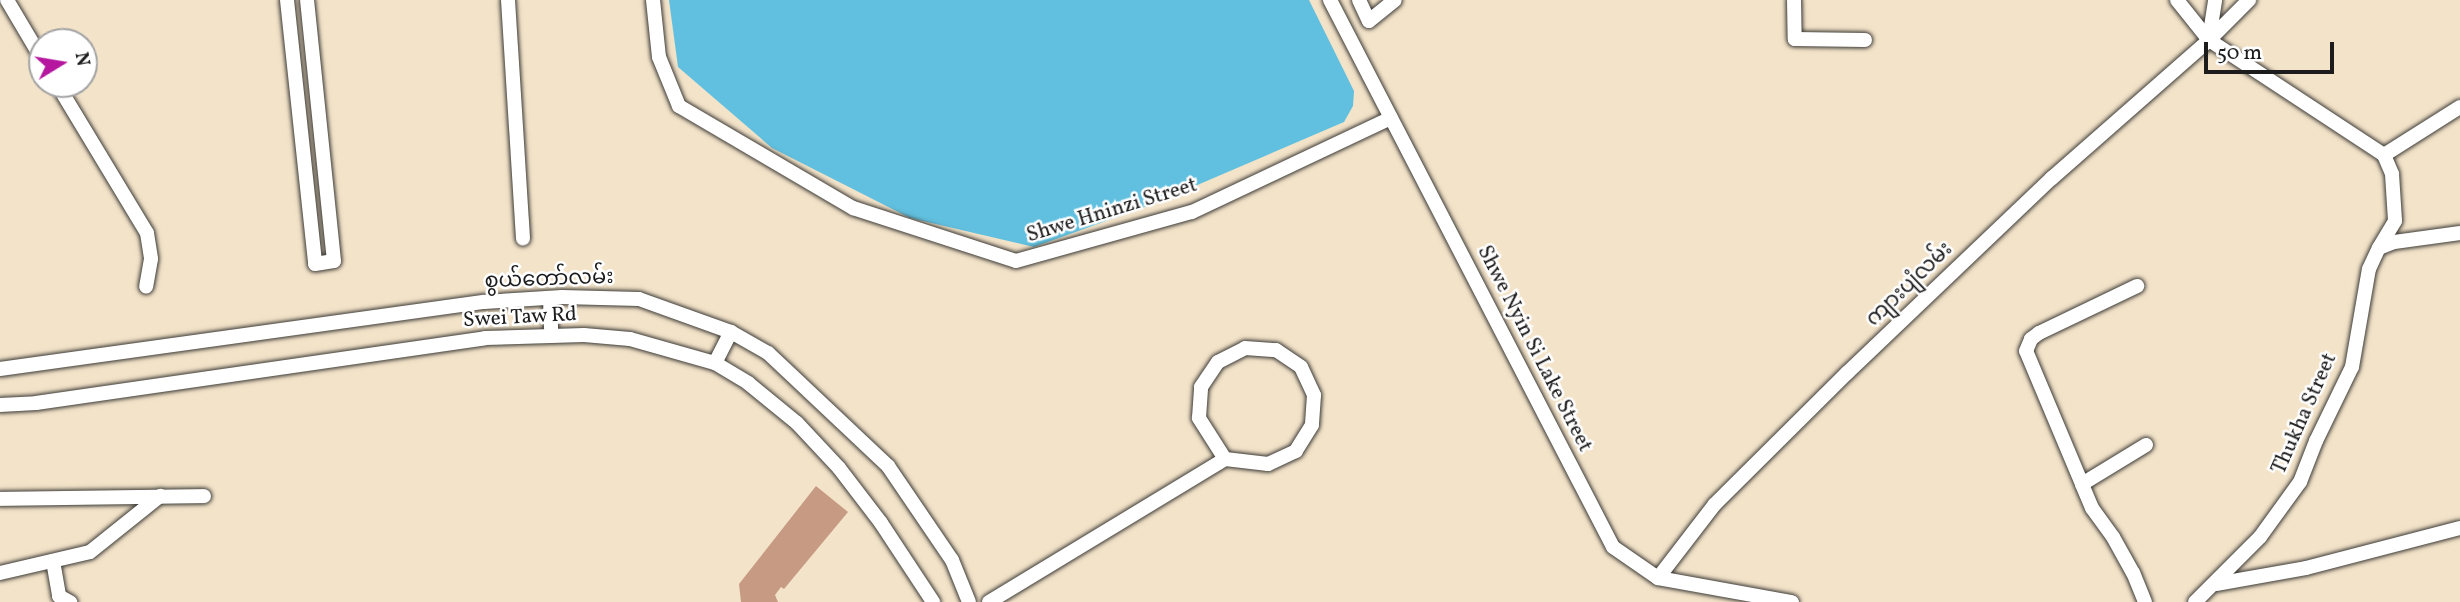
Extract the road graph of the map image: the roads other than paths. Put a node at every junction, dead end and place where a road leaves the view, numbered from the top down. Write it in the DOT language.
graph roads {
  1 [pos="7,0"];
  2 [pos="287,0"];
  3 [pos="307,0"];
  4 [pos="509,0"];
  5 [pos="653,0"];
  6 [pos="1329,0"];
  7 [pos="1359,0"];
  8 [pos="1794,0"];
  9 [pos="2176,0"];
  10 [pos="2215,0"];
  11 [pos="2249,0"];
  12 [pos="1388,3"];
  13 [pos="28,35"];
  14 [pos="1865,40"];
  15 [pos="2209,40"];
  16 [pos="65,98"];
  17 [pos="2460,107"];
  18 [pos="1391,118"];
  19 [pos="2384,155"];
  20 [pos="2460,233"];
  21 [pos="523,239"];
  22 [pos="2379,248"];
  23 [pos="2137,286"];
  24 [pos="146,287"];
  25 [pos="550,298"];
  26 [pos="731,332"];
  27 [pos="551,337"];
  28 [pos="715,363"];
  29 [pos="0,369"];
  30 [pos="0,405"];
  31 [pos="2146,445"];
  32 [pos="1225,458"];
  33 [pos="2082,484"];
  34 [pos="160,496"];
  35 [pos="204,496"];
  36 [pos="0,499"];
  37 [pos="2460,528"];
  38 [pos="52,561"];
  39 [pos="0,573"];
  40 [pos="1658,578"];
  41 [pos="2216,584"];
  42 [pos="70,602"];
  43 [pos="933,602"];
  44 [pos="969,602"];
  45 [pos="989,602"];
  46 [pos="1792,602"];
  47 [pos="2145,602"];
  48 [pos="2195,602"];
  1 -- 13 [label="street"];
  2 -- 3 [label="street"];
  4 -- 21 [label="street"];
  5 -- 18 [label="street, Shwe Hninzi Street"];
  6 -- 18 [label="street, Shwe Nyin Si Lake Street"];
  7 -- 12 [label="street"];
  8 -- 14 [label="street"];
  9 -- 15 [label="street"];
  10 -- 15 [label="street"];
  11 -- 15 [label="street, ကျားပျံလမ်း"];
  15 -- 19 [label="street"];
  15 -- 40 [label="street, ကျားပျံလမ်း"];
  16 -- 24 [label="street"];
  17 -- 19 [label="street"];
  18 -- 40 [label="street, Shwe Nyin Si Lake Street"];
  19 -- 22 [label="street, Thukha Street"];
  20 -- 22 [label="street"];
  22 -- 41 [label="street, Thukha Street"];
  23 -- 33 [label="street"];
  25 -- 26 [label="street, စွယ်တော်လမ်း"];
  25 -- 27 [label="street"];
  25 -- 29 [label="street, စွယ်တော်လမ်း"];
  26 -- 28 [label="street"];
  26 -- 44 [label="street, စွယ်တော်လမ်း"];
  27 -- 28 [label="street, Swei Taw Rd"];
  27 -- 30 [label="street, Swei Taw Rd"];
  28 -- 43 [label="street, Swei Taw Rd"];
  31 -- 33 [label="street"];
  32 -- 32 [label="street"];
  32 -- 45 [label="street"];
  33 -- 47 [label="street"];
  34 -- 35 [label="street"];
  34 -- 36 [label="street"];
  34 -- 38 [label="street"];
  37 -- 41 [label="street"];
  38 -- 39 [label="street"];
  38 -- 42 [label="street"];
  40 -- 46 [label="street, Shwe Nyin Si Lake Street"];
  41 -- 48 [label="street, Thukha Street"];
}
